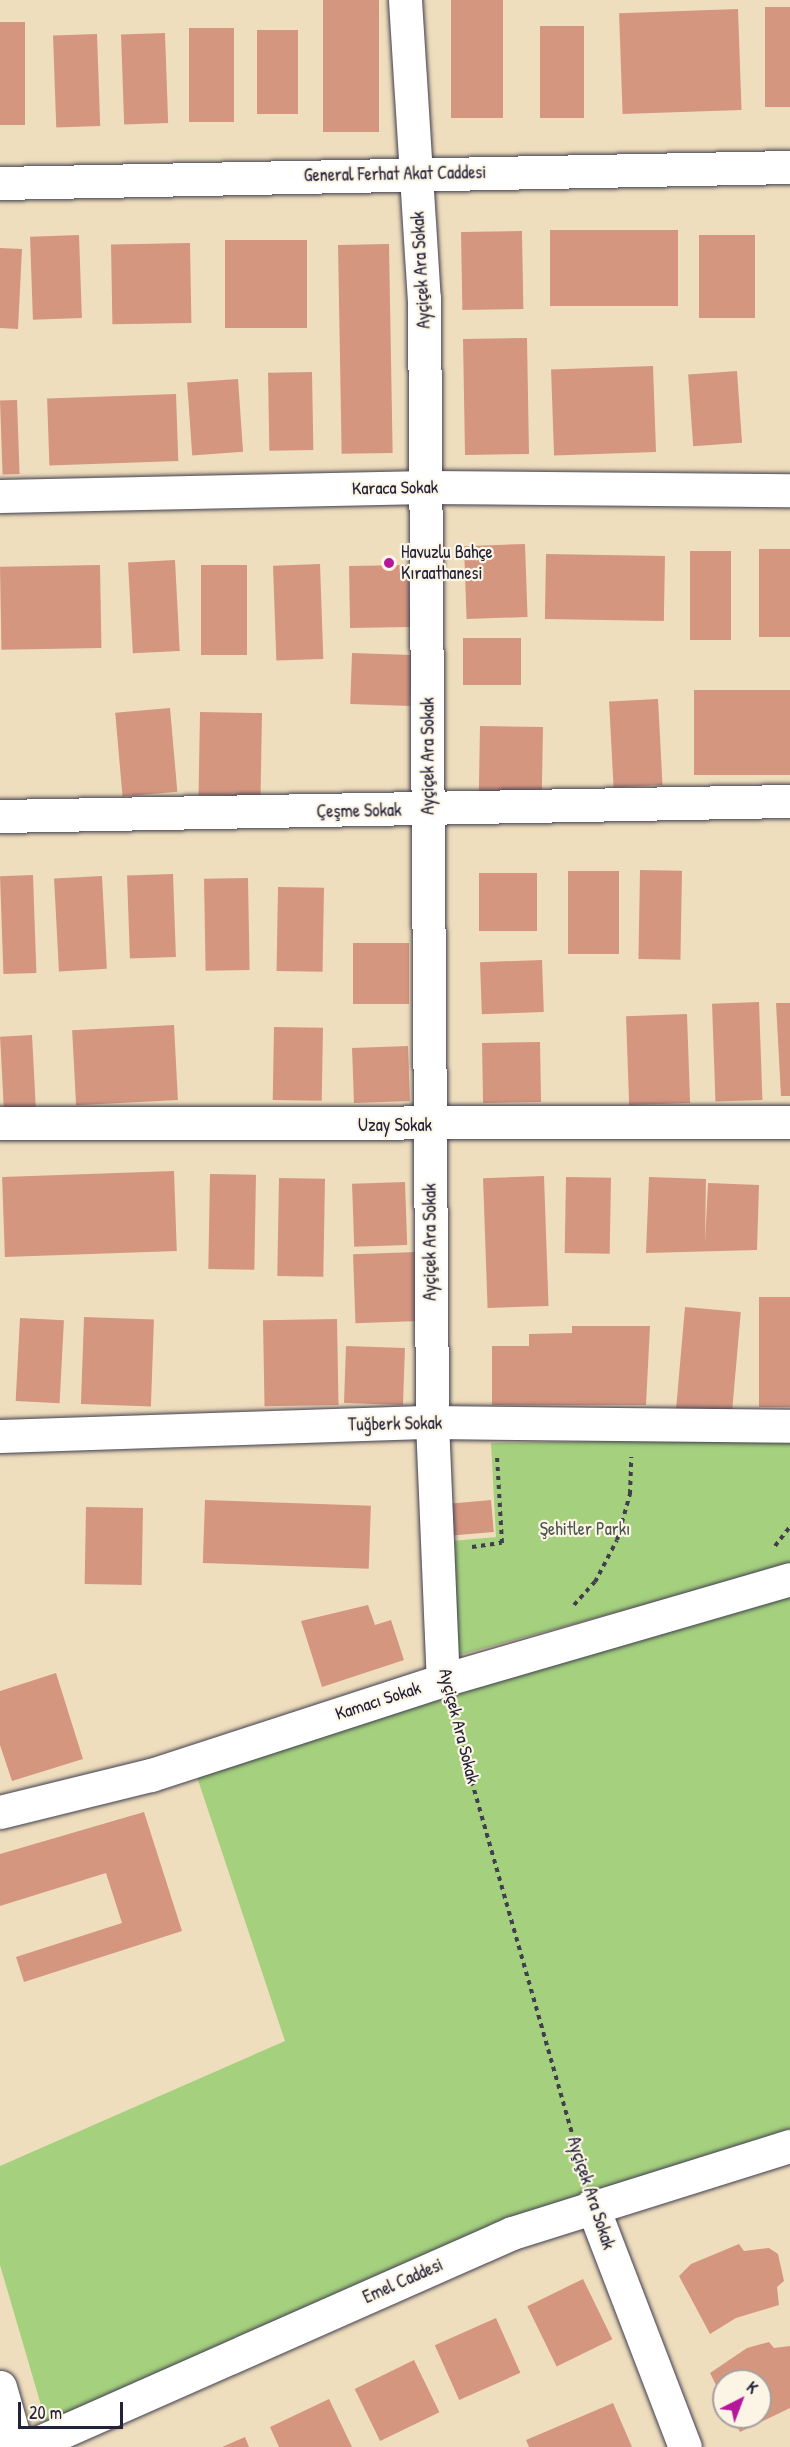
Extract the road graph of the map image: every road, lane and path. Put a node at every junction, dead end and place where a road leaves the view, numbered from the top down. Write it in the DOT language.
graph roads {
  1 [pos="405,0"];
  2 [pos="790,167"];
  3 [pos="416,173"];
  4 [pos="0,183"];
  5 [pos="427,487"];
  6 [pos="790,490"];
  7 [pos="0,496"];
  8 [pos="790,801"];
  9 [pos="429,810"];
  10 [pos="0,816"];
  11 [pos="790,1122"];
  12 [pos="0,1123"];
  13 [pos="429,1125"];
  14 [pos="432,1422"];
  15 [pos="790,1426"];
  16 [pos="629,1428"];
  17 [pos="0,1436"];
  18 [pos="508,1451"];
  19 [pos="472,1557"];
  20 [pos="790,1579"];
  21 [pos="568,1612"];
  22 [pos="443,1680"];
  23 [pos="0,1812"];
  24 [pos="790,2146"];
  25 [pos="592,2205"];
  26 [pos="0,2387"];
  27 [pos="17,2447"];
  28 [pos="28,2447"];
  29 [pos="685,2447"];
  1 -- 3 [label="street, Ayçiçek Ara Sokak"];
  2 -- 3 [label="street, General Ferhat Akat Caddesi"];
  3 -- 4 [label="street, General Ferhat Akat Caddesi"];
  3 -- 5 [label="street, Ayçiçek Ara Sokak"];
  5 -- 6 [label="street, Karaca Sokak"];
  5 -- 7 [label="street, Karaca Sokak"];
  5 -- 9 [label="street, Ayçiçek Ara Sokak"];
  8 -- 9 [label="street, Çeşme Sokak"];
  9 -- 10 [label="street, Çeşme Sokak"];
  9 -- 13 [label="street, Ayçiçek Ara Sokak"];
  11 -- 13 [label="street, Uzay Sokak"];
  12 -- 13 [label="street, Uzay Sokak"];
  13 -- 14 [label="street, Ayçiçek Ara Sokak"];
  14 -- 16 [label="street, Tuğberk Sokak"];
  14 -- 17 [label="street, Tuğberk Sokak"];
  14 -- 22 [label="street, Ayçiçek Ara Sokak"];
  15 -- 16 [label="street, Tuğberk Sokak"];
  16 -- 21 [label="path"];
  18 -- 19 [label="path"];
  20 -- 22 [label="street, Kamacı Sokak"];
  22 -- 23 [label="street, Kamacı Sokak"];
  22 -- 25 [label="path, Ayçiçek Ara Sokak"];
  24 -- 25 [label="street, Emel Caddesi"];
  25 -- 28 [label="street, Emel Caddesi"];
  25 -- 29 [label="street, Ayçiçek Ara Sokak"];
  26 -- 27 [label="street"];
}
